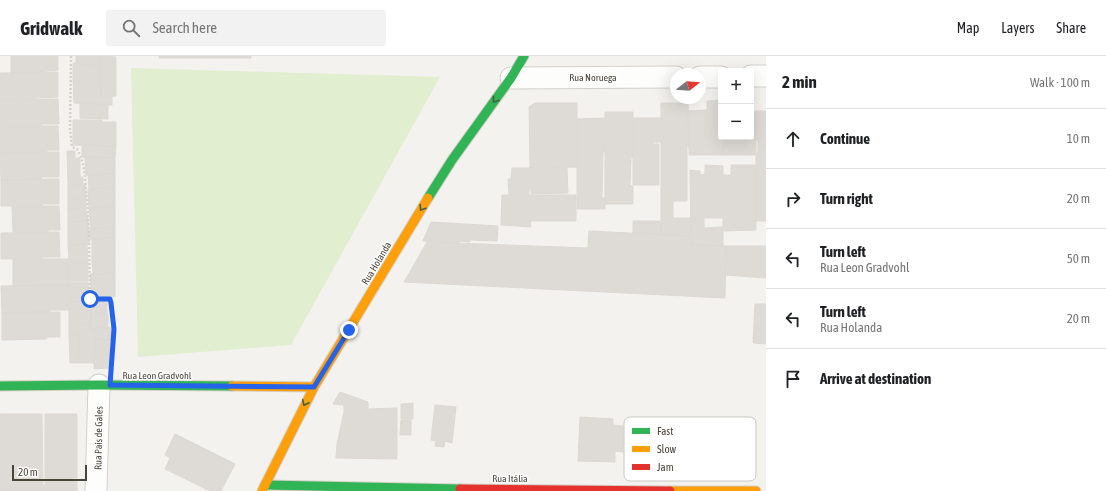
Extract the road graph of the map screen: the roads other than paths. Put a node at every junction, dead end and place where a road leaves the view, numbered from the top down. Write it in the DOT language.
graph roads {
  1 [pos="524,56"];
  2 [pos="754,76"];
  3 [pos="766,76"];
  4 [pos="670,77"];
  5 [pos="706,77"];
  6 [pos="718,77"];
  7 [pos="511,78"];
  8 [pos="105,385"];
  9 [pos="0,386"];
  10 [pos="314,387"];
  11 [pos="263,488"];
  12 [pos="404,490"];
  13 [pos="581,490"];
  14 [pos="96,491"];
  15 [pos="739,491"];
  16 [pos="756,491"];
  1 -- 7 [label="street, Rua Holanda"];
  2 -- 3 [label="street"];
  4 -- 7 [label="street, Rua Noruega"];
  5 -- 6 [label="street"];
  7 -- 10 [label="street, Rua Holanda, one-way"];
  8 -- 9 [label="street, Rua Leon Gradvohl"];
  8 -- 10 [label="street, Rua Leon Gradvohl"];
  8 -- 14 [label="street, Rua País de Gales"];
  10 -- 11 [label="street, Rua Holanda, one-way"];
  11 -- 12 [label="street, Rua Itália"];
  12 -- 13 [label="street, Rua Itália"];
  13 -- 15 [label="street, Rua Itália"];
  15 -- 16 [label="street, Rua Itália"];
}
